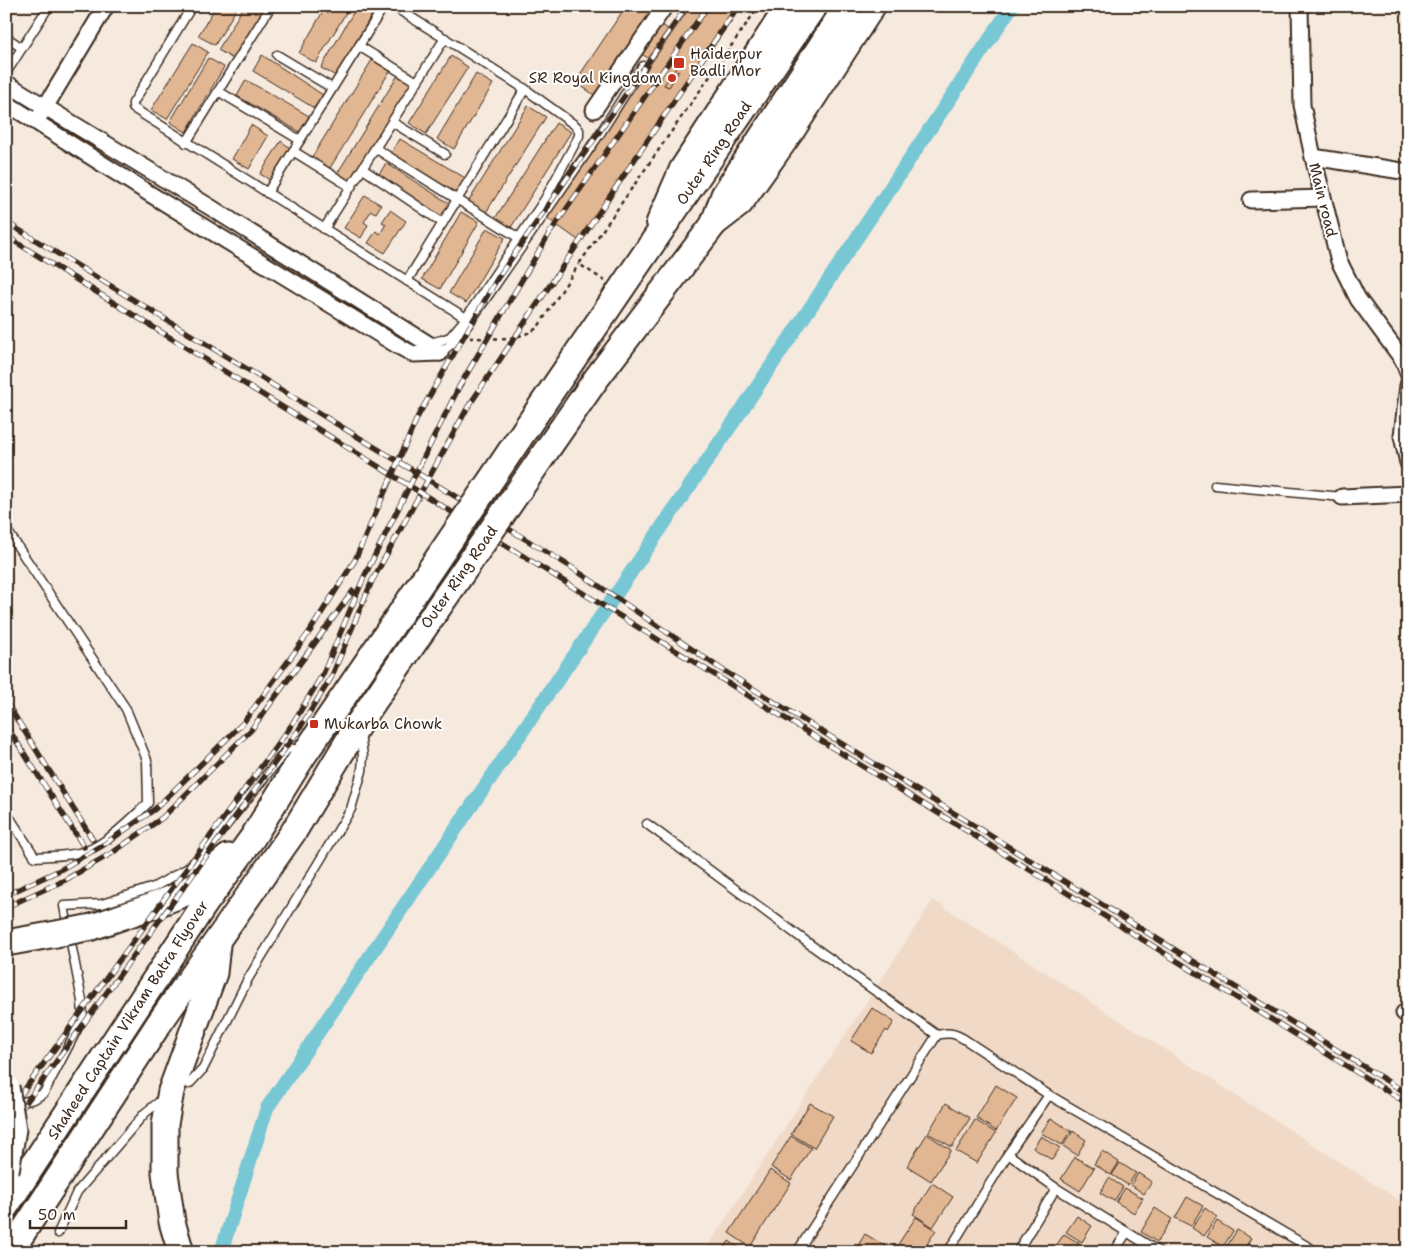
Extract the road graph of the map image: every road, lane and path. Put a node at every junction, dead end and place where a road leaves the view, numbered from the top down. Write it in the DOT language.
graph roads {
  1 [pos="49,6"];
  2 [pos="106,6"];
  3 [pos="192,6"];
  4 [pos="271,6"];
  5 [pos="384,6"];
  6 [pos="393,6"];
  7 [pos="665,6"];
  8 [pos="759,6"];
  9 [pos="788,6"];
  10 [pos="814,6"];
  11 [pos="847,6"];
  12 [pos="873,6"];
  13 [pos="1300,6"];
  14 [pos="6,37"];
  15 [pos="445,38"];
  16 [pos="359,46"];
  17 [pos="22,48"];
  18 [pos="277,55"];
  19 [pos="643,66"];
  20 [pos="6,73"];
  21 [pos="417,82"];
  22 [pos="6,83"];
  23 [pos="332,88"];
  24 [pos="525,89"];
  25 [pos="218,91"];
  26 [pos="6,103"];
  27 [pos="45,107"];
  28 [pos="594,110"];
  29 [pos="36,122"];
  30 [pos="392,122"];
  31 [pos="300,140"];
  32 [pos="186,142"];
  33 [pos="375,148"];
  34 [pos="293,150"];
  35 [pos="445,154"];
  36 [pos="1313,157"];
  37 [pos="363,168"];
  38 [pos="1408,172"];
  39 [pos="351,187"];
  40 [pos="266,193"];
  41 [pos="1323,198"];
  42 [pos="458,199"];
  43 [pos="1251,200"];
  44 [pos="443,223"];
  45 [pos="713,225"];
  46 [pos="324,229"];
  47 [pos="519,238"];
  48 [pos="648,249"];
  49 [pos="580,264"];
  50 [pos="407,282"];
  51 [pos="609,284"];
  52 [pos="466,318"];
  53 [pos="458,339"];
  54 [pos="427,343"];
  55 [pos="440,353"];
  56 [pos="414,354"];
  57 [pos="1406,365"];
  58 [pos="1408,385"];
  59 [pos="1408,463"];
  60 [pos="1215,485"];
  61 [pos="1408,494"];
  62 [pos="1342,497"];
  63 [pos="6,529"];
  64 [pos="359,723"];
  65 [pos="303,756"];
  66 [pos="6,812"];
  67 [pos="647,824"];
  68 [pos="253,837"];
  69 [pos="218,939"];
  70 [pos="6,943"];
  71 [pos="937,1035"];
  72 [pos="190,1084"];
  73 [pos="6,1087"];
  74 [pos="1049,1095"];
  75 [pos="6,1107"];
  76 [pos="162,1113"];
  77 [pos="1008,1154"];
  78 [pos="6,1171"];
  79 [pos="1056,1188"];
  80 [pos="6,1206"];
  81 [pos="1127,1232"];
  82 [pos="58,1233"];
  83 [pos="10,1252"];
  84 [pos="181,1252"];
  85 [pos="797,1252"];
  86 [pos="948,1252"];
  87 [pos="1017,1252"];
  88 [pos="1114,1252"];
  89 [pos="1160,1252"];
  90 [pos="1317,1252"];
  1 -- 17 [label="lane"];
  2 -- 27 [label="street"];
  3 -- 32 [label="lane"];
  4 -- 25 [label="lane"];
  5 -- 16 [label="lane"];
  6 -- 15 [label="lane"];
  7 -- 28 [label="street"];
  8 -- 49 [label="path"];
  9 -- 48 [label="main road, Outer Ring Road"];
  10 -- 48 [label="highway, Outer Ring Road"];
  11 -- 45 [label="highway, Outer Ring Road"];
  12 -- 45 [label="main road, Outer Ring Road"];
  13 -- 36 [label="street, Main road"];
  14 -- 17 [label="lane"];
  15 -- 21 [label="lane"];
  15 -- 24 [label="lane"];
  16 -- 21 [label="lane"];
  16 -- 23 [label="lane"];
  17 -- 20 [label="lane"];
  18 -- 23 [label="lane"];
  19 -- 53 [label="lane"];
  21 -- 30 [label="lane"];
  22 -- 27 [label="street"];
  23 -- 31 [label="lane"];
  24 -- 42 [label="lane"];
  24 -- 47 [label="lane"];
  25 -- 31 [label="lane"];
  25 -- 32 [label="lane"];
  26 -- 29 [label="street"];
  27 -- 29 [label="street"];
  27 -- 54 [label="street"];
  29 -- 56 [label="street"];
  30 -- 33 [label="lane"];
  30 -- 35 [label="lane"];
  31 -- 34 [label="lane"];
  32 -- 40 [label="lane"];
  33 -- 37 [label="lane"];
  33 -- 42 [label="lane"];
  34 -- 39 [label="lane"];
  34 -- 40 [label="lane"];
  36 -- 38 [label="street"];
  36 -- 41 [label="street, Main road"];
  37 -- 39 [label="lane"];
  37 -- 44 [label="lane"];
  39 -- 46 [label="lane"];
  40 -- 46 [label="lane"];
  41 -- 43 [label="street"];
  41 -- 57 [label="street, Main road"];
  42 -- 44 [label="lane"];
  42 -- 47 [label="lane"];
  44 -- 50 [label="lane"];
  45 -- 64 [label="highway, Outer Ring Road, bridge"];
  46 -- 50 [label="lane"];
  47 -- 52 [label="lane"];
  48 -- 65 [label="highway, Outer Ring Road, bridge"];
  49 -- 51 [label="path"];
  49 -- 53 [label="path"];
  50 -- 52 [label="lane"];
  52 -- 54 [label="lane"];
  53 -- 55 [label="lane"];
  54 -- 55 [label="street"];
  54 -- 56 [label="lane"];
  55 -- 56 [label="street"];
  58 -- 59 [label="street"];
  60 -- 62 [label="lane"];
  61 -- 62 [label="street"];
  63 -- 66 [label="lane"];
  64 -- 69 [label="highway, Outer Ring Road"];
  64 -- 72 [label="lane"];
  65 -- 68 [label="highway, Outer Ring Road"];
  65 -- 75 [label="lane"];
  67 -- 71 [label="lane"];
  68 -- 70 [label="highway, bridge"];
  68 -- 80 [label="highway, Shaheed Captain Vikram Batra Flyover"];
  69 -- 76 [label="highway"];
  69 -- 83 [label="highway, Shaheed Captain Vikram Batra Flyover"];
  71 -- 74 [label="lane"];
  71 -- 85 [label="lane"];
  73 -- 78 [label="highway, bridge"];
  74 -- 77 [label="lane"];
  74 -- 90 [label="lane"];
  76 -- 82 [label="lane"];
  76 -- 84 [label="highway"];
  77 -- 79 [label="lane"];
  77 -- 86 [label="lane"];
  79 -- 81 [label="lane"];
  79 -- 87 [label="lane"];
  81 -- 88 [label="lane"];
  81 -- 89 [label="lane"];
}
